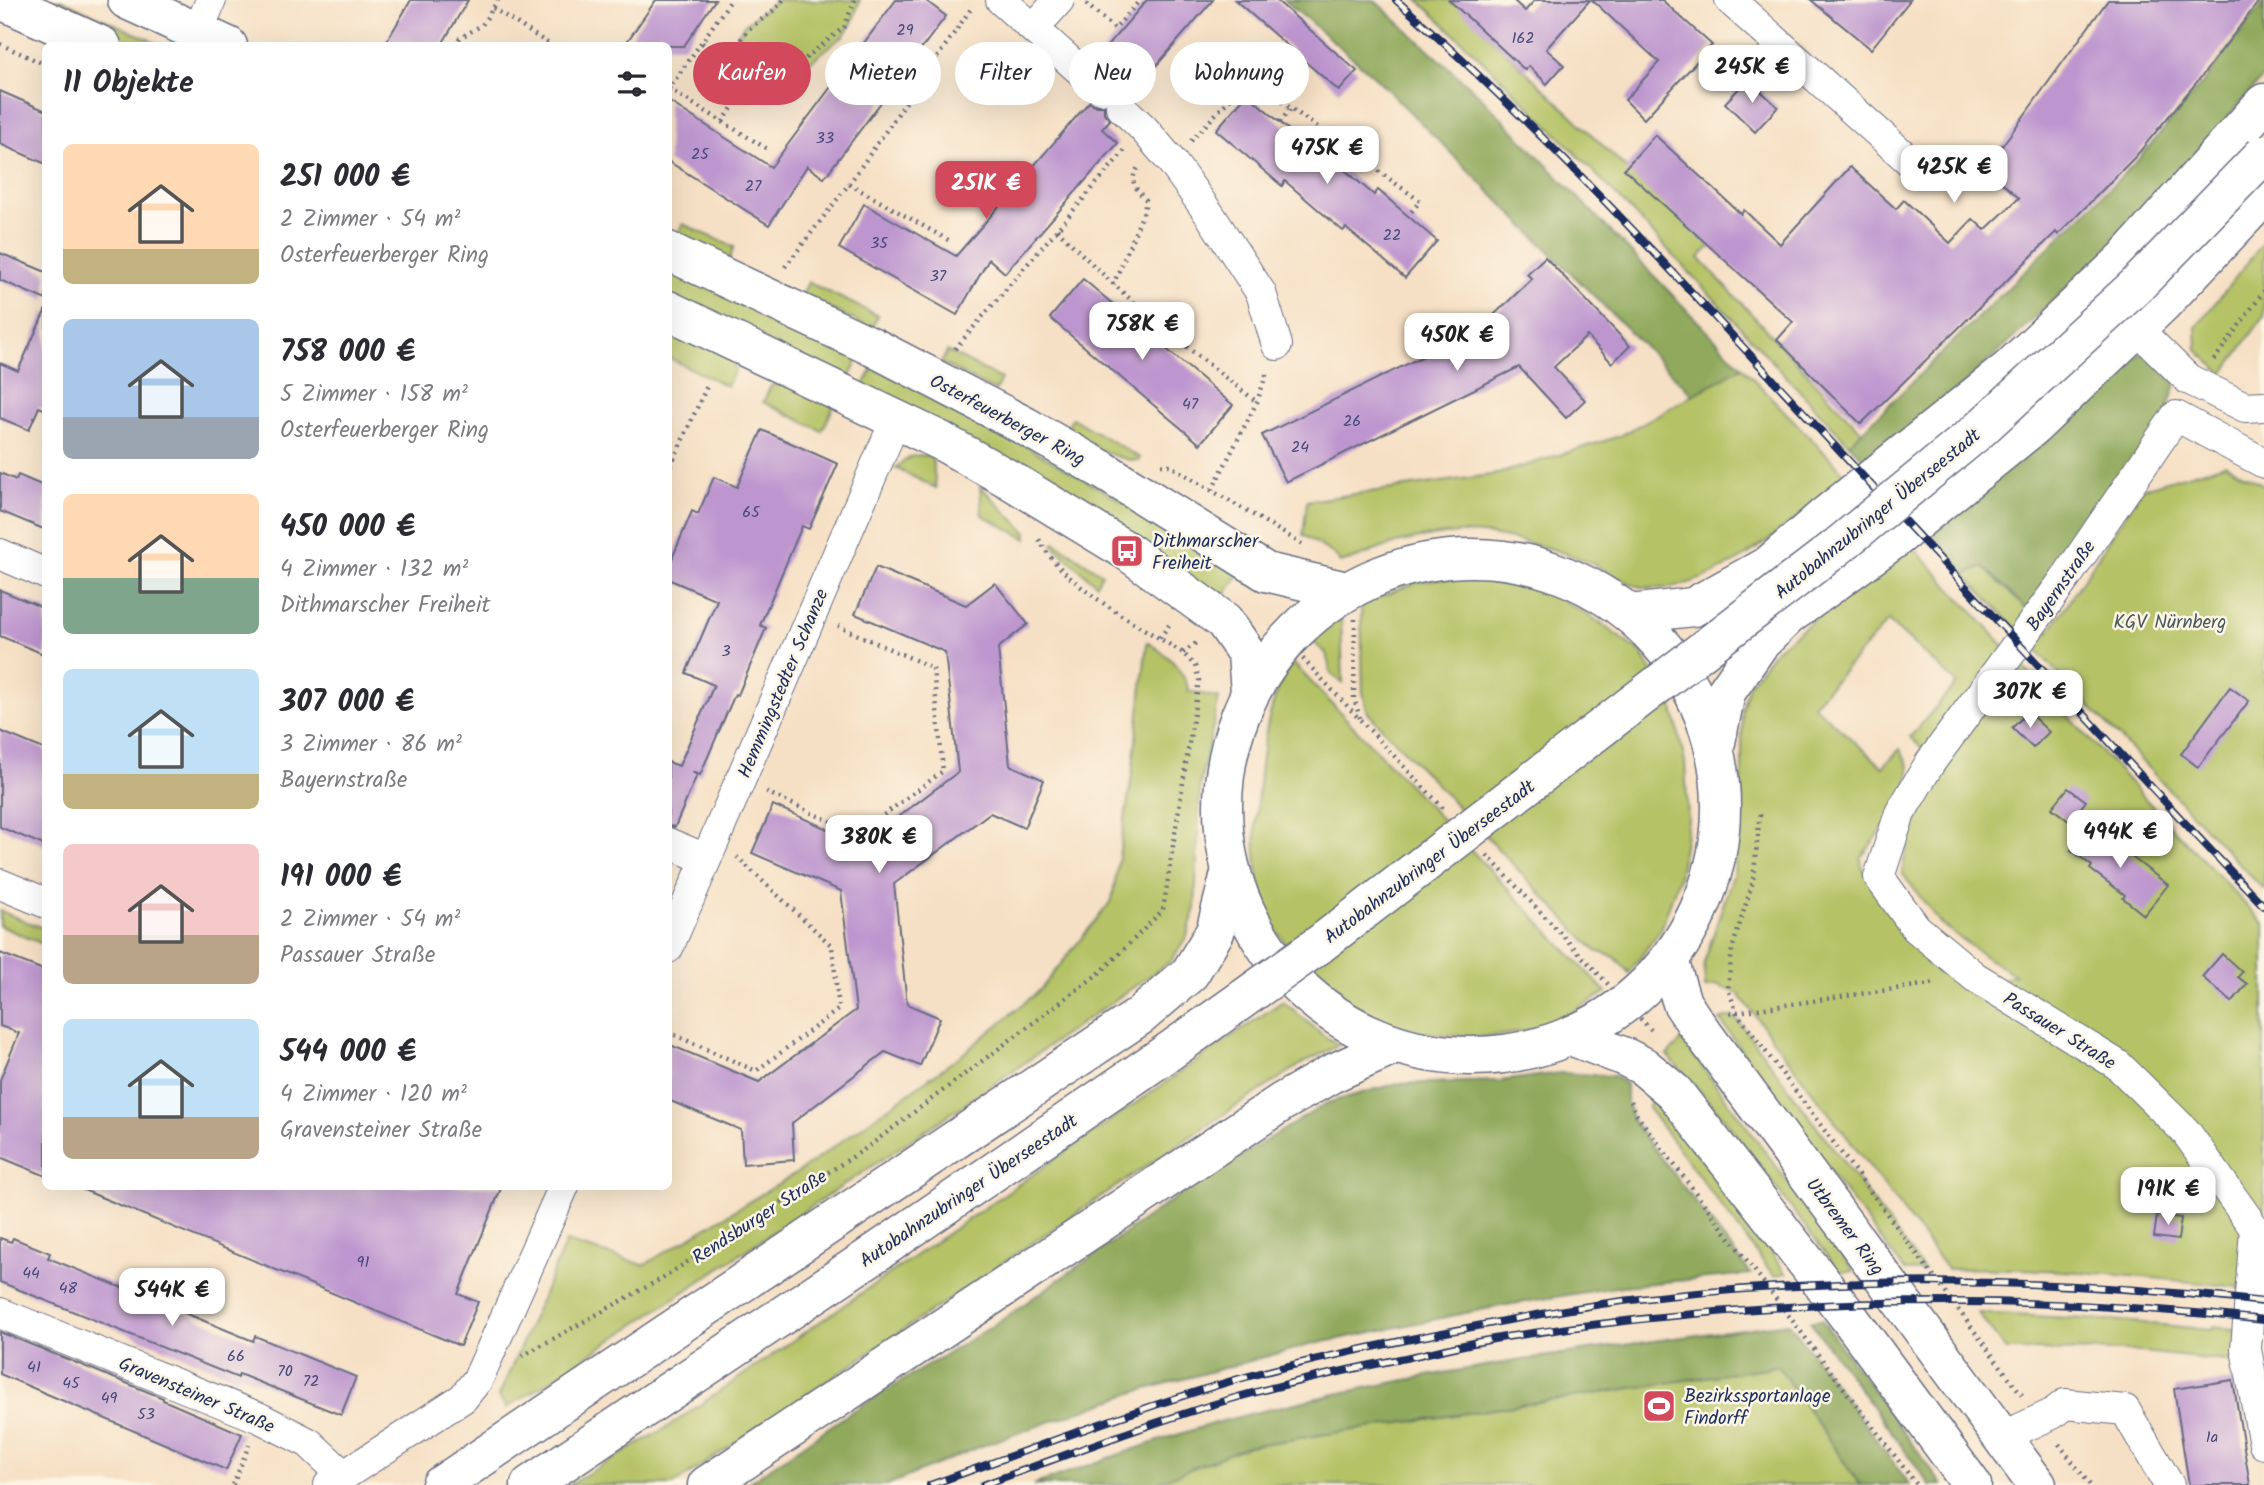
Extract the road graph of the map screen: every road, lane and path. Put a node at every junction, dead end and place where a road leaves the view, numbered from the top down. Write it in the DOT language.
graph roads {
  1 [pos="1,0"];
  2 [pos="127,0"];
  3 [pos="498,0"];
  4 [pos="731,0"];
  5 [pos="783,0"];
  6 [pos="855,0"];
  7 [pos="978,0"];
  8 [pos="1001,0"];
  9 [pos="1059,0"];
  10 [pos="1140,0"];
  11 [pos="1730,0"];
  12 [pos="1083,1"];
  13 [pos="493,9"];
  14 [pos="212,26"];
  15 [pos="1034,28"];
  16 [pos="93,42"];
  17 [pos="458,42"];
  18 [pos="546,42"];
  19 [pos="703,42"];
  20 [pos="740,42"];
  21 [pos="0,44"];
  22 [pos="811,55"];
  23 [pos="693,56"];
  24 [pos="42,63"];
  25 [pos="672,86"];
  26 [pos="672,92"];
  27 [pos="2264,103"];
  28 [pos="734,105"];
  29 [pos="1291,108"];
  30 [pos="723,122"];
  31 [pos="1280,122"];
  32 [pos="769,150"];
  33 [pos="1163,151"];
  34 [pos="2264,154"];
  35 [pos="1120,156"];
  36 [pos="1357,156"];
  37 [pos="1913,164"];
  38 [pos="1345,170"];
  39 [pos="849,184"];
  40 [pos="2264,196"];
  41 [pos="1408,216"];
  42 [pos="1056,229"];
  43 [pos="950,241"];
  44 [pos="672,253"];
  45 [pos="785,267"];
  46 [pos="1113,285"];
  47 [pos="2264,291"];
  48 [pos="672,312"];
  49 [pos="2136,328"];
  50 [pos="1277,345"];
  51 [pos="955,349"];
  52 [pos="2197,384"];
  53 [pos="707,386"];
  54 [pos="1257,402"];
  55 [pos="2264,406"];
  56 [pos="896,419"];
  57 [pos="672,463"];
  58 [pos="2264,463"];
  59 [pos="1169,465"];
  60 [pos="1212,490"];
  61 [pos="1289,536"];
  62 [pos="0,554"];
  63 [pos="1046,554"];
  64 [pos="42,572"];
  65 [pos="1342,590"];
  66 [pos="1630,614"];
  67 [pos="811,615"];
  68 [pos="1168,625"];
  69 [pos="1160,638"];
  70 [pos="1250,692"];
  71 [pos="1716,742"];
  72 [pos="740,780"];
  73 [pos="1760,814"];
  74 [pos="672,843"];
  75 [pos="711,848"];
  76 [pos="1230,874"];
  77 [pos="1879,877"];
  78 [pos="0,884"];
  79 [pos="42,901"];
  80 [pos="672,939"];
  81 [pos="1669,960"];
  82 [pos="1975,976"];
  83 [pos="1626,1003"];
  84 [pos="1737,1013"];
  85 [pos="672,1034"];
  86 [pos="1571,1036"];
  87 [pos="1657,1037"];
  88 [pos="1393,1046"];
  89 [pos="1636,1114"];
  90 [pos="555,1190"];
  91 [pos="2259,1226"];
  92 [pos="0,1313"];
  93 [pos="478,1379"];
  94 [pos="260,1418"];
  95 [pos="2040,1419"];
  96 [pos="2002,1437"];
  97 [pos="2264,1444"];
  98 [pos="337,1480"];
  99 [pos="233,1485"];
  100 [pos="440,1485"];
  101 [pos="530,1485"];
  102 [pos="707,1485"];
  103 [pos="1917,1485"];
  104 [pos="1972,1485"];
  105 [pos="2038,1485"];
  106 [pos="2090,1485"];
  107 [pos="2169,1485"];
  1 -- 16 [label="main road"];
  2 -- 14 [label="main road"];
  3 -- 13 [label="path"];
  4 -- 19 [label="path"];
  5 -- 20 [label="path"];
  6 -- 22 [label="path"];
  7 -- 39 [label="path"];
  8 -- 15 [label="street"];
  9 -- 15 [label="street"];
  10 -- 12 [label="path"];
  11 -- 37 [label="street"];
  13 -- 17 [label="path"];
  13 -- 18 [label="path"];
  15 -- 33 [label="street"];
  21 -- 24 [label="path"];
  23 -- 25 [label="path"];
  26 -- 30 [label="path"];
  27 -- 66 [label="main road"];
  28 -- 30 [label="path"];
  29 -- 31 [label="path"];
  29 -- 33 [label="path"];
  29 -- 36 [label="path"];
  30 -- 32 [label="path"];
  33 -- 46 [label="path"];
  33 -- 50 [label="street"];
  34 -- 101 [label="main road, Autobahnzubringer Überseestadt, bridge"];
  35 -- 42 [label="path"];
  36 -- 38 [label="path"];
  36 -- 41 [label="path"];
  39 -- 43 [label="path"];
  39 -- 45 [label="path"];
  40 -- 49 [label="main road"];
  42 -- 46 [label="path"];
  42 -- 51 [label="path"];
  44 -- 65 [label="main road, Osterfeuerberger Ring"];
  46 -- 54 [label="path"];
  47 -- 52 [label="path"];
  48 -- 56 [label="main road"];
  49 -- 52 [label="street"];
  49 -- 71 [label="main road"];
  50 -- 54 [label="path"];
  52 -- 55 [label="street"];
  53 -- 57 [label="path"];
  54 -- 60 [label="path"];
  56 -- 67 [label="street, Hemmingstedter Schanze"];
  56 -- 70 [label="main road"];
  58 -- 77 [label="street, Bayernstraße"];
  59 -- 60 [label="path"];
  60 -- 61 [label="path"];
  62 -- 64 [label="street"];
  63 -- 69 [label="path"];
  65 -- 66 [label="main road"];
  65 -- 70 [label="main road"];
  66 -- 71 [label="main road"];
  67 -- 72 [label="street, Hemmingstedter Schanze"];
  67 -- 72 [label="path"];
  68 -- 69 [label="path"];
  69 -- 93 [label="path, Rendsburger Straße"];
  70 -- 76 [label="main road"];
  71 -- 81 [label="main road"];
  72 -- 75 [label="street, Hemmingstedter Schanze"];
  73 -- 84 [label="path"];
  74 -- 75 [label="street"];
  75 -- 80 [label="street, Hemmingstedter Schanze"];
  75 -- 85 [label="path"];
  76 -- 88 [label="main road"];
  76 -- 100 [label="main road"];
  77 -- 82 [label="street, Passauer Straße"];
  78 -- 79 [label="street"];
  81 -- 83 [label="main road"];
  81 -- 96 [label="main road, Utbremer Ring"];
  82 -- 84 [label="path"];
  82 -- 91 [label="street, Passauer Straße"];
  83 -- 86 [label="main road"];
  83 -- 87 [label="path"];
  84 -- 95 [label="path"];
  86 -- 88 [label="main road"];
  86 -- 104 [label="main road"];
  88 -- 102 [label="main road"];
  89 -- 103 [label="path"];
  90 -- 93 [label="street"];
  91 -- 97 [label="street"];
  92 -- 94 [label="street, Gravensteiner Straße"];
  93 -- 98 [label="street"];
  94 -- 98 [label="street, Gravensteiner Straße"];
  94 -- 99 [label="path"];
  95 -- 96 [label="street"];
  95 -- 106 [label="path"];
  95 -- 107 [label="street"];
  96 -- 105 [label="main road, Utbremer Ring"];
}
